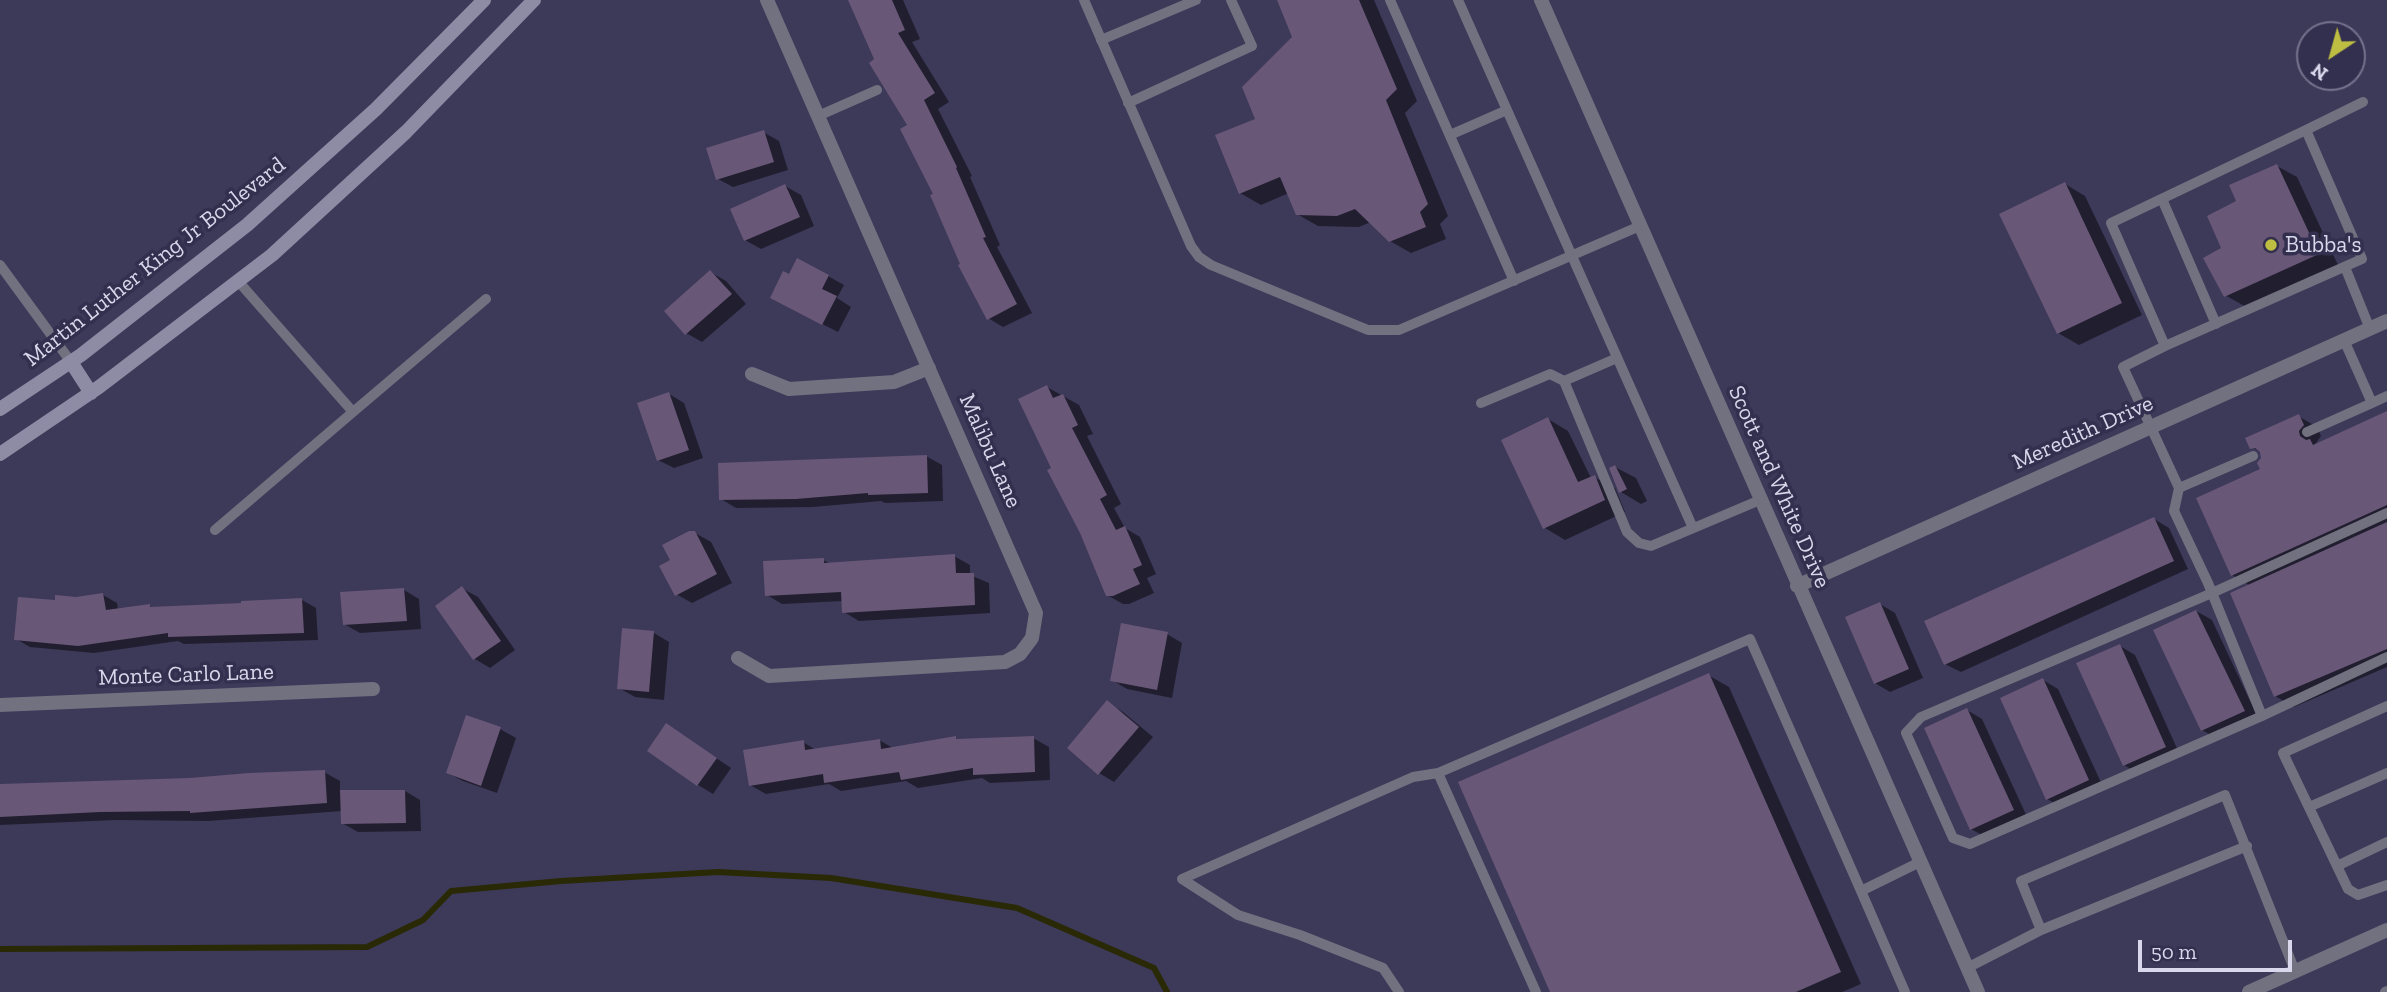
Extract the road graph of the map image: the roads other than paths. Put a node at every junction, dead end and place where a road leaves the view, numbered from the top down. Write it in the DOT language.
graph roads {
  1 [pos="484,0"];
  2 [pos="534,0"];
  3 [pos="767,0"];
  4 [pos="1084,0"];
  5 [pos="1196,0"];
  6 [pos="1231,0"];
  7 [pos="1391,0"];
  8 [pos="1458,0"];
  9 [pos="1541,0"];
  10 [pos="1101,40"];
  11 [pos="877,90"];
  12 [pos="2363,102"];
  13 [pos="1128,103"];
  14 [pos="1507,110"];
  15 [pos="818,116"];
  16 [pos="2306,130"];
  17 [pos="1450,135"];
  18 [pos="2162,199"];
  19 [pos="1640,226"];
  20 [pos="1572,256"];
  21 [pos="0,265"];
  22 [pos="2345,267"];
  23 [pos="239,281"];
  24 [pos="1514,281"];
  25 [pos="486,299"];
  26 [pos="2387,321"];
  27 [pos="2216,324"];
  28 [pos="2370,329"];
  29 [pos="2344,340"];
  30 [pos="2165,346"];
  31 [pos="1617,358"];
  32 [pos="71,362"];
  33 [pos="929,368"];
  34 [pos="752,374"];
  35 [pos="1564,381"];
  36 [pos="91,393"];
  37 [pos="2387,396"];
  38 [pos="1481,403"];
  39 [pos="2372,403"];
  40 [pos="0,409"];
  41 [pos="354,412"];
  42 [pos="2151,428"];
  43 [pos="2307,432"];
  44 [pos="0,454"];
  45 [pos="2253,456"];
  46 [pos="2179,488"];
  47 [pos="1760,500"];
  48 [pos="2387,513"];
  49 [pos="1693,528"];
  50 [pos="215,530"];
  51 [pos="1797,586"];
  52 [pos="2212,593"];
  53 [pos="2387,657"];
  54 [pos="738,658"];
  55 [pos="373,689"];
  56 [pos="0,705"];
  57 [pos="2387,706"];
  58 [pos="2262,716"];
  59 [pos="1438,773"];
  60 [pos="2387,773"];
  61 [pos="2309,807"];
  62 [pos="2387,842"];
  63 [pos="2247,846"];
  64 [pos="1920,862"];
  65 [pos="2337,866"];
  66 [pos="2387,885"];
  67 [pos="1861,891"];
  68 [pos="2041,930"];
  69 [pos="2387,930"];
  70 [pos="1967,968"];
  71 [pos="2295,971"];
  72 [pos="1399,992"];
  73 [pos="1536,992"];
  74 [pos="1905,992"];
  75 [pos="1978,992"];
  76 [pos="2249,992"];
  1 -- 32 [label="main road, Martin Luther King Jr Boulevard"];
  2 -- 23 [label="main road"];
  3 -- 15 [label="street, Malibu Lane"];
  4 -- 10 [label="lane"];
  5 -- 10 [label="lane"];
  6 -- 13 [label="lane"];
  7 -- 17 [label="lane"];
  8 -- 14 [label="lane"];
  9 -- 19 [label="street, Scott and White Drive"];
  10 -- 13 [label="lane"];
  11 -- 15 [label="lane"];
  12 -- 16 [label="lane"];
  13 -- 24 [label="lane"];
  14 -- 17 [label="lane"];
  14 -- 20 [label="lane"];
  15 -- 33 [label="street, Malibu Lane"];
  16 -- 18 [label="lane"];
  16 -- 22 [label="lane"];
  17 -- 24 [label="lane"];
  18 -- 27 [label="lane"];
  18 -- 30 [label="lane"];
  19 -- 20 [label="lane"];
  19 -- 47 [label="street, Scott and White Drive"];
  20 -- 24 [label="lane"];
  20 -- 31 [label="lane"];
  21 -- 32 [label="lane"];
  22 -- 27 [label="lane"];
  22 -- 28 [label="lane"];
  23 -- 36 [label="main road"];
  23 -- 41 [label="lane"];
  25 -- 41 [label="lane"];
  26 -- 28 [label="street, Meredith Drive"];
  27 -- 30 [label="lane"];
  28 -- 29 [label="street, Meredith Drive"];
  29 -- 39 [label="lane"];
  29 -- 42 [label="street, Meredith Drive"];
  30 -- 42 [label="lane"];
  31 -- 35 [label="lane"];
  31 -- 49 [label="lane"];
  32 -- 36 [label="main road"];
  32 -- 40 [label="main road, Martin Luther King Jr Boulevard"];
  33 -- 34 [label="street"];
  33 -- 54 [label="street, Malibu Lane"];
  35 -- 38 [label="lane"];
  35 -- 49 [label="lane"];
  36 -- 44 [label="main road"];
  37 -- 39 [label="lane"];
  39 -- 43 [label="lane"];
  41 -- 50 [label="lane"];
  42 -- 46 [label="lane"];
  42 -- 51 [label="street, Meredith Drive"];
  45 -- 46 [label="lane"];
  46 -- 52 [label="lane"];
  47 -- 49 [label="lane"];
  47 -- 51 [label="street, Scott and White Drive"];
  48 -- 52 [label="lane"];
  51 -- 64 [label="street, Scott and White Drive"];
  52 -- 58 [label="lane"];
  52 -- 58 [label="lane"];
  53 -- 58 [label="lane"];
  55 -- 56 [label="street, Monte Carlo Lane"];
  57 -- 61 [label="lane"];
  59 -- 67 [label="lane"];
  59 -- 72 [label="lane"];
  59 -- 73 [label="lane"];
  60 -- 61 [label="lane"];
  61 -- 65 [label="lane"];
  62 -- 65 [label="lane"];
  63 -- 68 [label="lane"];
  63 -- 68 [label="lane"];
  63 -- 71 [label="lane"];
  64 -- 67 [label="lane"];
  64 -- 70 [label="street, Scott and White Drive"];
  65 -- 66 [label="lane"];
  67 -- 74 [label="lane"];
  68 -- 70 [label="lane"];
  69 -- 71 [label="street"];
  70 -- 75 [label="street, Scott and White Drive"];
  71 -- 76 [label="street"];
}
